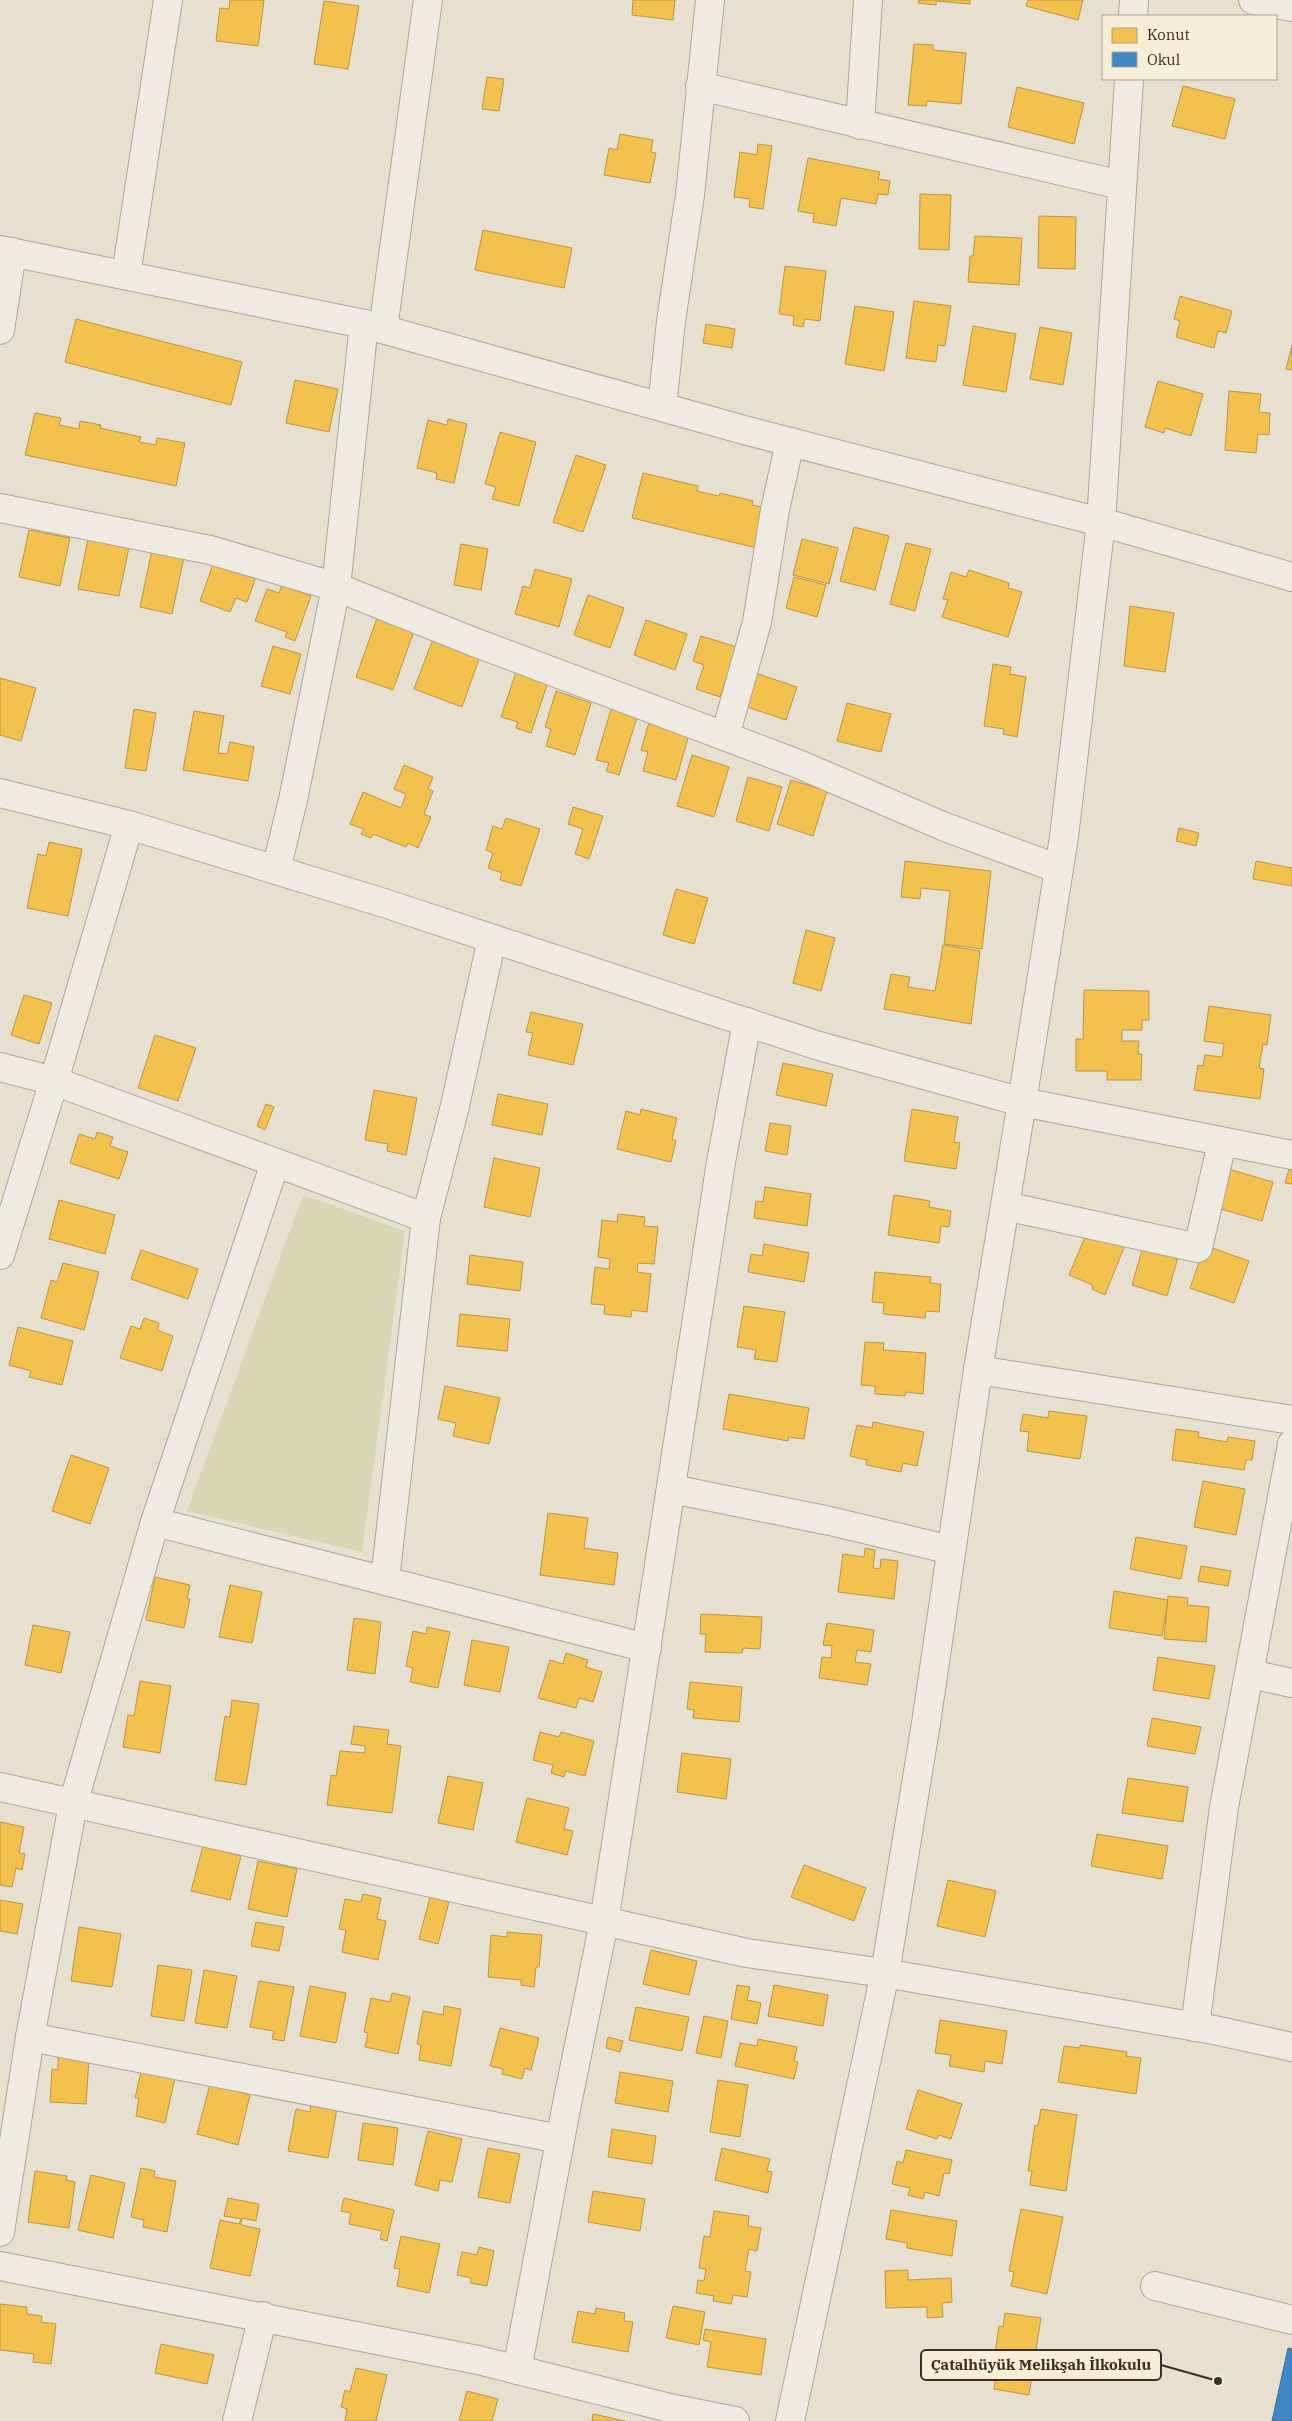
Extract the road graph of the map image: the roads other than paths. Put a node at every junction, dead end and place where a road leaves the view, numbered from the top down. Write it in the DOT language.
graph roads {
  1 [pos="168,0"];
  2 [pos="428,0"];
  3 [pos="710,0"];
  4 [pos="868,0"];
  5 [pos="1134,0"];
  6 [pos="1253,0"];
  7 [pos="1292,7"];
  8 [pos="1133,15"];
  9 [pos="1129,80"];
  10 [pos="700,86"];
  11 [pos="860,125"];
  12 [pos="1121,185"];
  13 [pos="6,251"];
  14 [pos="126,275"];
  15 [pos="374,327"];
  16 [pos="0,330"];
  17 [pos="662,407"];
  18 [pos="790,442"];
  19 [pos="0,508"];
  20 [pos="1101,522"];
  21 [pos="1292,577"];
  22 [pos="336,587"];
  23 [pos="725,736"];
  24 [pos="0,793"];
  25 [pos="129,825"];
  26 [pos="1059,869"];
  27 [pos="276,870"];
  28 [pos="492,939"];
  29 [pos="747,1022"];
  30 [pos="0,1067"];
  31 [pos="54,1081"];
  32 [pos="1022,1102"];
  33 [pos="1222,1142"];
  34 [pos="1292,1155"];
  35 [pos="275,1162"];
  36 [pos="1005,1206"];
  37 [pos="426,1218"];
  38 [pos="0,1255"];
  39 [pos="978,1370"];
  40 [pos="1292,1420"];
  41 [pos="1292,1444"];
  42 [pos="672,1489"];
  43 [pos="155,1522"];
  44 [pos="951,1550"];
  45 [pos="385,1580"];
  46 [pos="647,1648"];
  47 [pos="1250,1674"];
  48 [pos="1292,1683"];
  49 [pos="0,1787"];
  50 [pos="73,1804"];
  51 [pos="604,1922"];
  52 [pos="885,1973"];
  53 [pos="1195,2027"];
  54 [pos="30,2037"];
  55 [pos="1292,2047"];
  56 [pos="560,2139"];
  57 [pos="0,2232"];
  58 [pos="0,2266"];
  59 [pos="1155,2286"];
  60 [pos="263,2316"];
  61 [pos="1292,2320"];
  62 [pos="517,2370"];
  63 [pos="238,2421"];
  64 [pos="735,2421"];
  65 [pos="790,2421"];
  1 -- 14 [label="street"];
  2 -- 15 [label="street"];
  3 -- 10 [label="street"];
  4 -- 11 [label="street"];
  5 -- 8 [label="street"];
  6 -- 7 [label="street"];
  9 -- 12 [label="street"];
  10 -- 11 [label="street"];
  10 -- 17 [label="street"];
  11 -- 12 [label="street"];
  12 -- 20 [label="street"];
  13 -- 14 [label="street"];
  13 -- 16 [label="street"];
  14 -- 15 [label="street"];
  15 -- 17 [label="street"];
  15 -- 22 [label="street"];
  17 -- 18 [label="street"];
  18 -- 20 [label="street"];
  18 -- 23 [label="street"];
  19 -- 22 [label="street"];
  20 -- 21 [label="street"];
  20 -- 26 [label="street"];
  22 -- 23 [label="street"];
  22 -- 27 [label="street"];
  23 -- 26 [label="street"];
  24 -- 25 [label="street"];
  25 -- 27 [label="street"];
  25 -- 31 [label="street"];
  26 -- 32 [label="street"];
  27 -- 28 [label="street"];
  28 -- 29 [label="street"];
  28 -- 37 [label="street"];
  29 -- 32 [label="street"];
  29 -- 42 [label="street"];
  30 -- 31 [label="street"];
  31 -- 35 [label="street"];
  31 -- 38 [label="street"];
  32 -- 33 [label="street"];
  32 -- 36 [label="street"];
  33 -- 34 [label="street"];
  33 -- 36 [label="street"];
  35 -- 37 [label="street"];
  35 -- 43 [label="street"];
  36 -- 39 [label="street"];
  37 -- 45 [label="street"];
  39 -- 40 [label="street"];
  39 -- 44 [label="street"];
  41 -- 47 [label="street"];
  42 -- 44 [label="street"];
  42 -- 46 [label="street"];
  43 -- 45 [label="street"];
  43 -- 50 [label="street"];
  44 -- 52 [label="street"];
  45 -- 46 [label="street"];
  46 -- 51 [label="street"];
  47 -- 48 [label="street"];
  47 -- 53 [label="street"];
  49 -- 50 [label="street"];
  50 -- 51 [label="street"];
  50 -- 54 [label="street"];
  51 -- 52 [label="street"];
  51 -- 56 [label="street"];
  52 -- 53 [label="street"];
  52 -- 65 [label="street"];
  53 -- 55 [label="street"];
  54 -- 56 [label="street"];
  54 -- 57 [label="street"];
  56 -- 62 [label="street"];
  58 -- 60 [label="street"];
  59 -- 61 [label="street"];
  60 -- 62 [label="street"];
  60 -- 63 [label="street"];
  62 -- 64 [label="street"];
}
